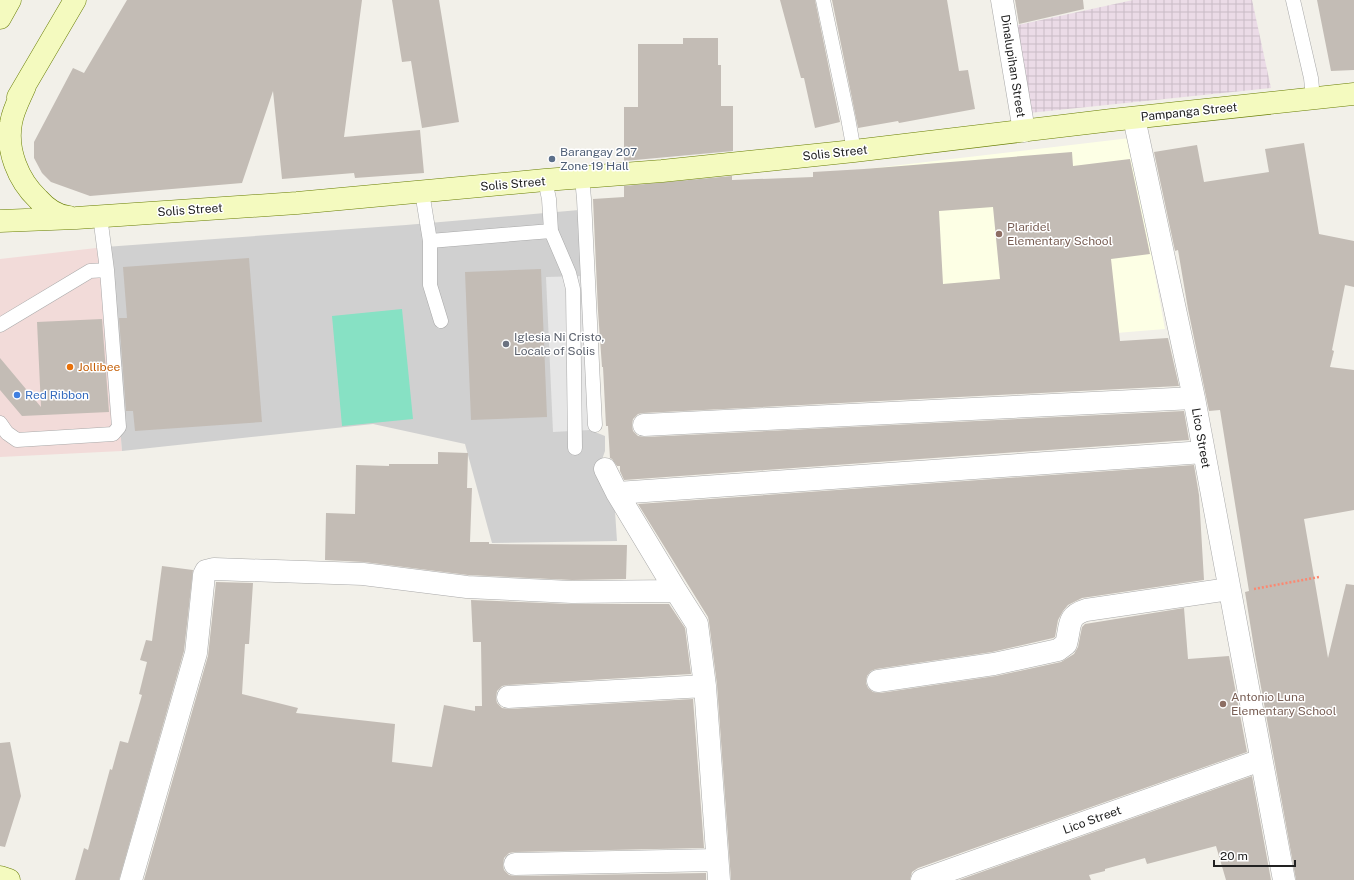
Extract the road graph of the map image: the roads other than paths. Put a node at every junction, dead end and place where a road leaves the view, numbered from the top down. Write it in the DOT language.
graph roads {
  1 [pos="10,0"];
  2 [pos="75,0"];
  3 [pos="823,0"];
  4 [pos="1002,0"];
  5 [pos="1293,0"];
  6 [pos="0,18"];
  7 [pos="25,86"];
  8 [pos="1354,94"];
  9 [pos="1314,98"];
  10 [pos="1134,118"];
  11 [pos="0,126"];
  12 [pos="1024,132"];
  13 [pos="854,151"];
  14 [pos="582,178"];
  15 [pos="545,180"];
  16 [pos="422,192"];
  17 [pos="100,216"];
  18 [pos="76,218"];
  19 [pos="0,221"];
  20 [pos="551,231"];
  21 [pos="430,241"];
  22 [pos="107,270"];
  23 [pos="441,321"];
  24 [pos="0,325"];
  25 [pos="1194,398"];
  26 [pos="0,423"];
  27 [pos="595,425"];
  28 [pos="644,426"];
  29 [pos="575,448"];
  30 [pos="1204,452"];
  31 [pos="605,469"];
  32 [pos="617,493"];
  33 [pos="1229,589"];
  34 [pos="676,592"];
  35 [pos="878,681"];
  36 [pos="705,686"];
  37 [pos="508,697"];
  38 [pos="1261,760"];
  39 [pos="515,864"];
  40 [pos="718,870"];
  41 [pos="0,877"];
  42 [pos="9,880"];
  43 [pos="131,880"];
  44 [pos="922,880"];
  45 [pos="1284,880"];
  1 -- 6 [label="street"];
  2 -- 7 [label="street"];
  3 -- 13 [label="lane"];
  4 -- 12 [label="street, Dinalupihan Street"];
  5 -- 9 [label="lane"];
  7 -- 11 [label="street"];
  7 -- 18 [label="street"];
  8 -- 9 [label="street, Pampanga Street"];
  9 -- 10 [label="street, Pampanga Street"];
  10 -- 12 [label="street, Pampanga Street"];
  10 -- 25 [label="street, Lico Street"];
  12 -- 13 [label="street, Solis Street"];
  13 -- 14 [label="street, Solis Street"];
  14 -- 15 [label="street, Solis Street"];
  14 -- 27 [label="lane"];
  15 -- 16 [label="street, Solis Street"];
  15 -- 20 [label="lane"];
  16 -- 17 [label="street, Solis Street"];
  16 -- 21 [label="lane"];
  17 -- 18 [label="street, Solis Street"];
  17 -- 22 [label="lane"];
  18 -- 19 [label="street, Solis Street"];
  20 -- 21 [label="lane"];
  20 -- 29 [label="lane"];
  21 -- 23 [label="lane"];
  22 -- 24 [label="lane"];
  22 -- 26 [label="lane"];
  25 -- 28 [label="street"];
  25 -- 30 [label="street, Lico Street"];
  30 -- 32 [label="street"];
  30 -- 33 [label="street, Lico Street"];
  31 -- 32 [label="street"];
  32 -- 34 [label="street"];
  33 -- 35 [label="street"];
  33 -- 38 [label="street, Lico Street"];
  34 -- 36 [label="street"];
  34 -- 43 [label="street"];
  36 -- 37 [label="street"];
  36 -- 40 [label="street"];
  38 -- 44 [label="street, Lico Street"];
  38 -- 45 [label="street, Lico Street"];
  39 -- 40 [label="street"];
  41 -- 42 [label="street"];
}
